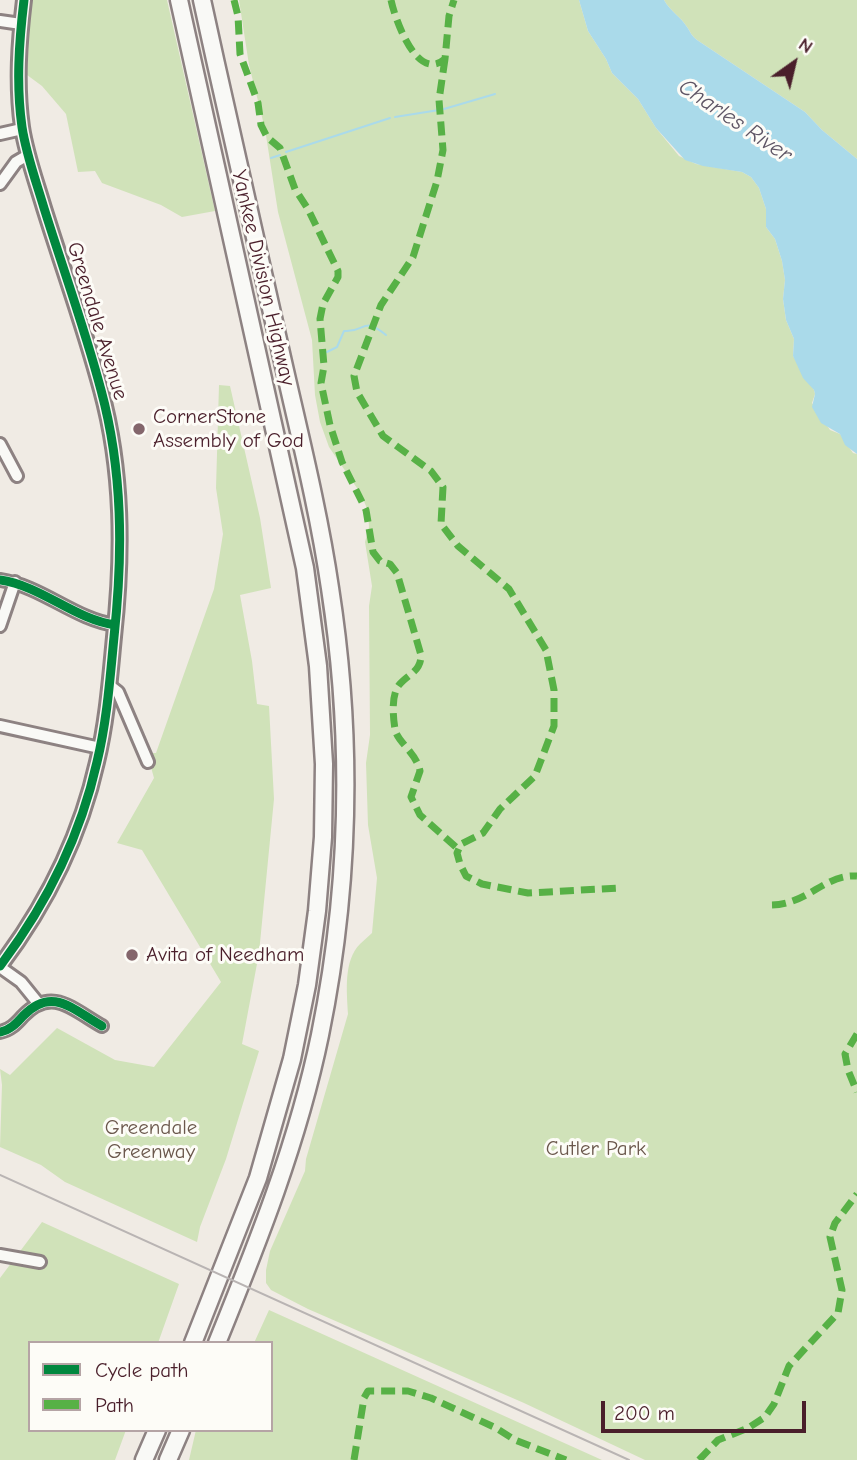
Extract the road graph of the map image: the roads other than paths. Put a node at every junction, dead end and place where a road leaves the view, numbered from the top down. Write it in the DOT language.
graph roads {
  1 [pos="24,0"];
  2 [pos="179,0"];
  3 [pos="202,0"];
  4 [pos="0,21"];
  5 [pos="21,24"];
  6 [pos="22,129"];
  7 [pos="0,134"];
  8 [pos="28,155"];
  9 [pos="0,184"];
  10 [pos="0,444"];
  11 [pos="17,476"];
  12 [pos="0,580"];
  13 [pos="15,582"];
  14 [pos="115,625"];
  15 [pos="0,626"];
  16 [pos="109,685"];
  17 [pos="3,727"];
  18 [pos="0,741"];
  19 [pos="100,748"];
  20 [pos="148,762"];
  21 [pos="0,967"];
  22 [pos="38,1003"];
  23 [pos="102,1026"];
  24 [pos="0,1032"];
  25 [pos="0,1255"];
  26 [pos="40,1262"];
  27 [pos="194,1341"];
  28 [pos="218,1341"];
  29 [pos="156,1432"];
  30 [pos="180,1432"];
  31 [pos="144,1460"];
  32 [pos="168,1460"];
  1 -- 5 [label="main road, Greendale Avenue"];
  2 -- 27 [label="highway, Yankee Division Highway"];
  3 -- 28 [label="highway, Yankee Division Highway"];
  4 -- 5 [label="street"];
  5 -- 6 [label="main road, Greendale Avenue"];
  6 -- 7 [label="street"];
  6 -- 8 [label="main road, Greendale Avenue"];
  8 -- 9 [label="street"];
  8 -- 14 [label="main road, Greendale Avenue"];
  10 -- 11 [label="street"];
  12 -- 13 [label="street"];
  13 -- 14 [label="street"];
  13 -- 15 [label="street"];
  14 -- 16 [label="main road, Greendale Avenue"];
  16 -- 19 [label="main road, Greendale Avenue"];
  16 -- 20 [label="street"];
  17 -- 18 [label="street"];
  17 -- 19 [label="street"];
  19 -- 21 [label="main road, Greendale Avenue"];
  21 -- 22 [label="street"];
  22 -- 23 [label="street"];
  22 -- 24 [label="street"];
  25 -- 26 [label="street"];
  29 -- 31 [label="highway"];
  30 -- 32 [label="highway"];
}
